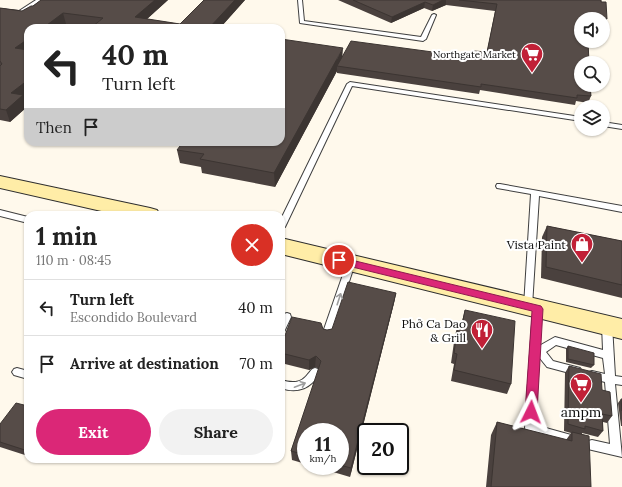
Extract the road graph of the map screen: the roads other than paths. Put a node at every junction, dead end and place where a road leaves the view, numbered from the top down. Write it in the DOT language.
graph roads {
  1 [pos="39,0"];
  2 [pos="300,0"];
  3 [pos="0,10"];
  4 [pos="434,15"];
  5 [pos="574,118"];
  6 [pos="610,125"];
  7 [pos="622,127"];
  8 [pos="0,182"];
  9 [pos="500,186"];
  10 [pos="535,192"];
  11 [pos="622,208"];
  12 [pos="132,211"];
  13 [pos="0,213"];
  14 [pos="24,219"];
  15 [pos="285,220"];
  16 [pos="285,247"];
  17 [pos="351,263"];
  18 [pos="533,308"];
  19 [pos="287,317"];
  20 [pos="285,321"];
  21 [pos="615,327"];
  22 [pos="327,335"];
  23 [pos="537,350"];
  24 [pos="608,355"];
  25 [pos="17,372"];
  26 [pos="314,372"];
  27 [pos="24,374"];
  28 [pos="610,379"];
  29 [pos="622,381"];
  30 [pos="285,385"];
  31 [pos="580,442"];
  32 [pos="592,445"];
  33 [pos="619,451"];
  1 -- 3 [label="lane"];
  2 -- 4 [label="lane"];
  5 -- 15 [label="lane"];
  6 -- 7 [label="lane"];
  8 -- 12 [label="main road"];
  9 -- 10 [label="lane"];
  10 -- 11 [label="lane"];
  10 -- 18 [label="lane"];
  13 -- 14 [label="lane"];
  16 -- 17 [label="main road"];
  17 -- 18 [label="main road"];
  22 -- 17 [label="lane, one-way"];
  18 -- 21 [label="main road"];
  18 -- 23 [label="lane"];
  19 -- 20 [label="lane"];
  21 -- 24 [label="lane"];
  23 -- 24 [label="lane"];
  23 -- 28 [label="lane"];
  23 -- 31 [label="lane"];
  24 -- 28 [label="lane"];
  25 -- 27 [label="lane"];
  30 -- 26 [label="lane, one-way"];
  28 -- 29 [label="lane"];
  28 -- 33 [label="lane"];
  32 -- 33 [label="lane"];
}
